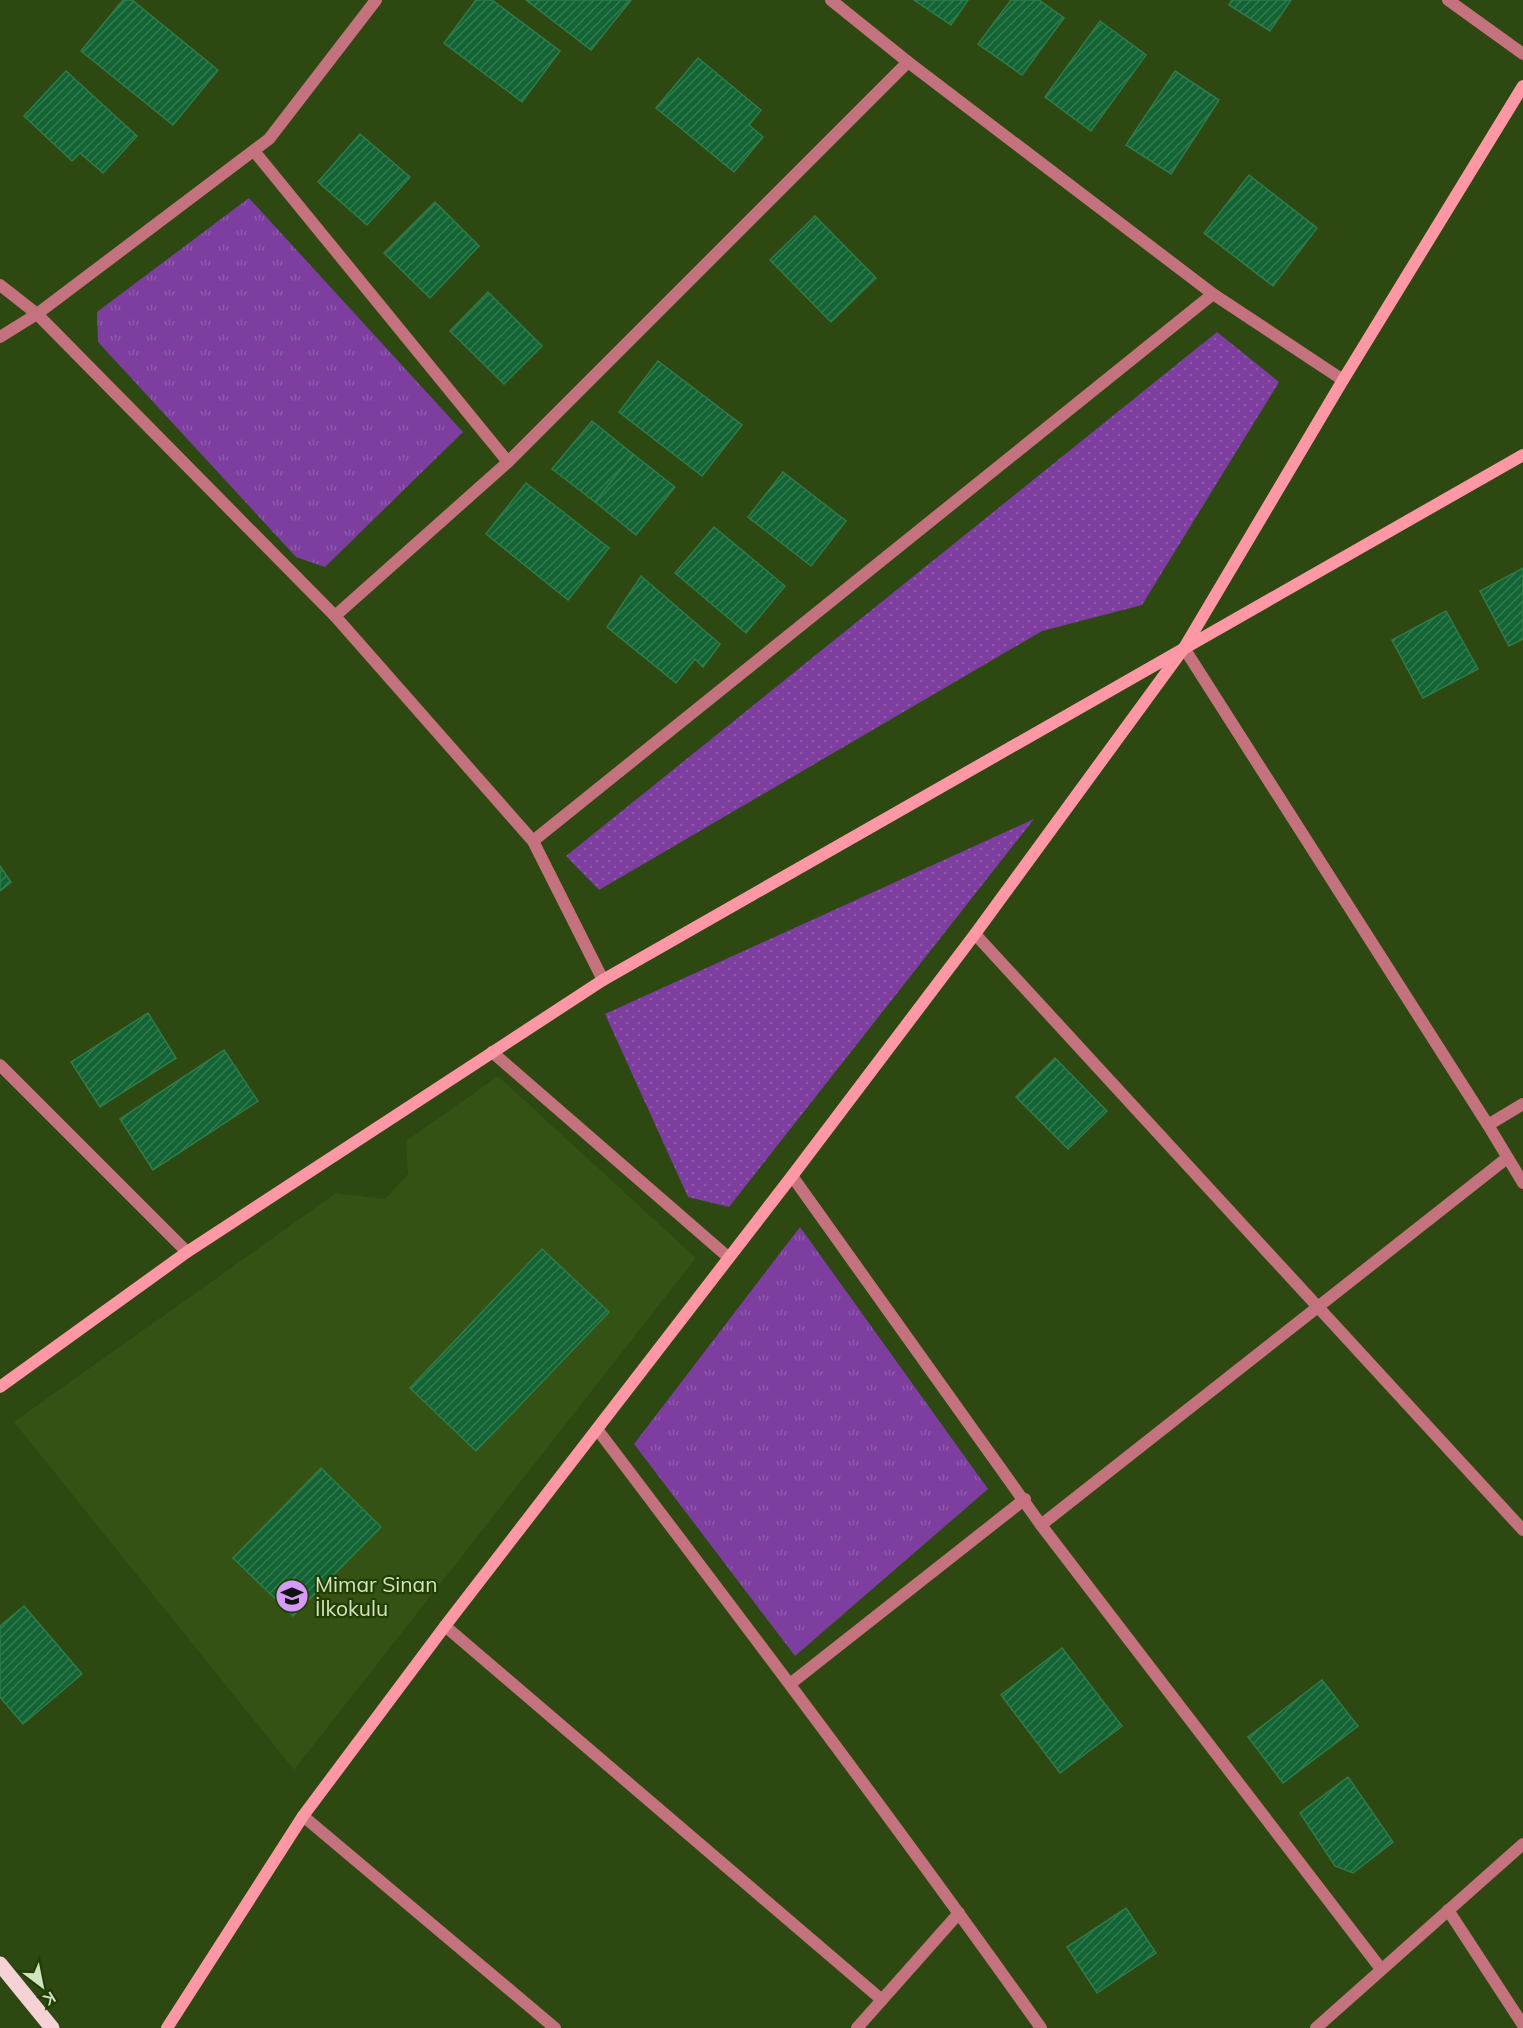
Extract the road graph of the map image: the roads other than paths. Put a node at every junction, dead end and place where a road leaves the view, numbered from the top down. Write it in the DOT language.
graph roads {
  1 [pos="376,0"];
  2 [pos="831,0"];
  3 [pos="1448,0"];
  4 [pos="1523,54"];
  5 [pos="908,62"];
  6 [pos="1523,86"];
  7 [pos="254,151"];
  8 [pos="0,285"];
  9 [pos="1213,294"];
  10 [pos="37,314"];
  11 [pos="0,337"];
  12 [pos="1343,380"];
  13 [pos="1523,455"];
  14 [pos="508,462"];
  15 [pos="335,616"];
  16 [pos="1184,648"];
  17 [pos="533,841"];
  18 [pos="975,934"];
  19 [pos="603,980"];
  20 [pos="492,1052"];
  21 [pos="0,1065"];
  22 [pos="1523,1104"];
  23 [pos="1488,1125"];
  24 [pos="1507,1158"];
  25 [pos="792,1176"];
  26 [pos="1523,1183"];
  27 [pos="187,1252"];
  28 [pos="728,1257"];
  29 [pos="1319,1308"];
  30 [pos="0,1388"];
  31 [pos="597,1429"];
  32 [pos="1024,1499"];
  33 [pos="1041,1525"];
  34 [pos="1523,1530"];
  35 [pos="445,1626"];
  36 [pos="790,1684"];
  37 [pos="303,1816"];
  38 [pos="1523,1844"];
  39 [pos="1448,1910"];
  40 [pos="959,1913"];
  41 [pos="0,1964"];
  42 [pos="1381,1969"];
  43 [pos="882,2000"];
  44 [pos="1523,2025"];
  45 [pos="52,2028"];
  46 [pos="167,2028"];
  47 [pos="555,2028"];
  48 [pos="857,2028"];
  49 [pos="1041,2028"];
  50 [pos="1316,2028"];
  1 -- 7 [label="street"];
  2 -- 5 [label="street"];
  3 -- 4 [label="street"];
  5 -- 9 [label="street"];
  5 -- 14 [label="street"];
  6 -- 12 [label="street"];
  7 -- 10 [label="street"];
  7 -- 14 [label="street"];
  8 -- 10 [label="street"];
  9 -- 12 [label="street"];
  9 -- 17 [label="street"];
  10 -- 11 [label="street"];
  10 -- 15 [label="street"];
  12 -- 16 [label="street"];
  13 -- 16 [label="street"];
  14 -- 15 [label="street"];
  15 -- 17 [label="street"];
  16 -- 18 [label="street"];
  16 -- 19 [label="street"];
  16 -- 23 [label="street"];
  17 -- 19 [label="street"];
  18 -- 25 [label="street"];
  18 -- 29 [label="street"];
  19 -- 20 [label="street"];
  20 -- 27 [label="street"];
  20 -- 28 [label="street"];
  21 -- 27 [label="street"];
  22 -- 23 [label="street"];
  23 -- 24 [label="street"];
  24 -- 26 [label="street"];
  24 -- 29 [label="street"];
  25 -- 28 [label="street"];
  25 -- 32 [label="street"];
  27 -- 30 [label="street"];
  28 -- 31 [label="street"];
  29 -- 33 [label="street"];
  29 -- 34 [label="street"];
  31 -- 35 [label="street"];
  31 -- 36 [label="street"];
  32 -- 33 [label="street"];
  32 -- 36 [label="street"];
  33 -- 42 [label="street"];
  35 -- 37 [label="street"];
  35 -- 43 [label="street"];
  36 -- 40 [label="street"];
  37 -- 46 [label="street"];
  37 -- 47 [label="street"];
  38 -- 39 [label="street"];
  39 -- 42 [label="street"];
  39 -- 44 [label="street"];
  40 -- 43 [label="street"];
  40 -- 49 [label="street"];
  41 -- 45 [label="main road"];
  42 -- 50 [label="street"];
  43 -- 48 [label="street"];
}
